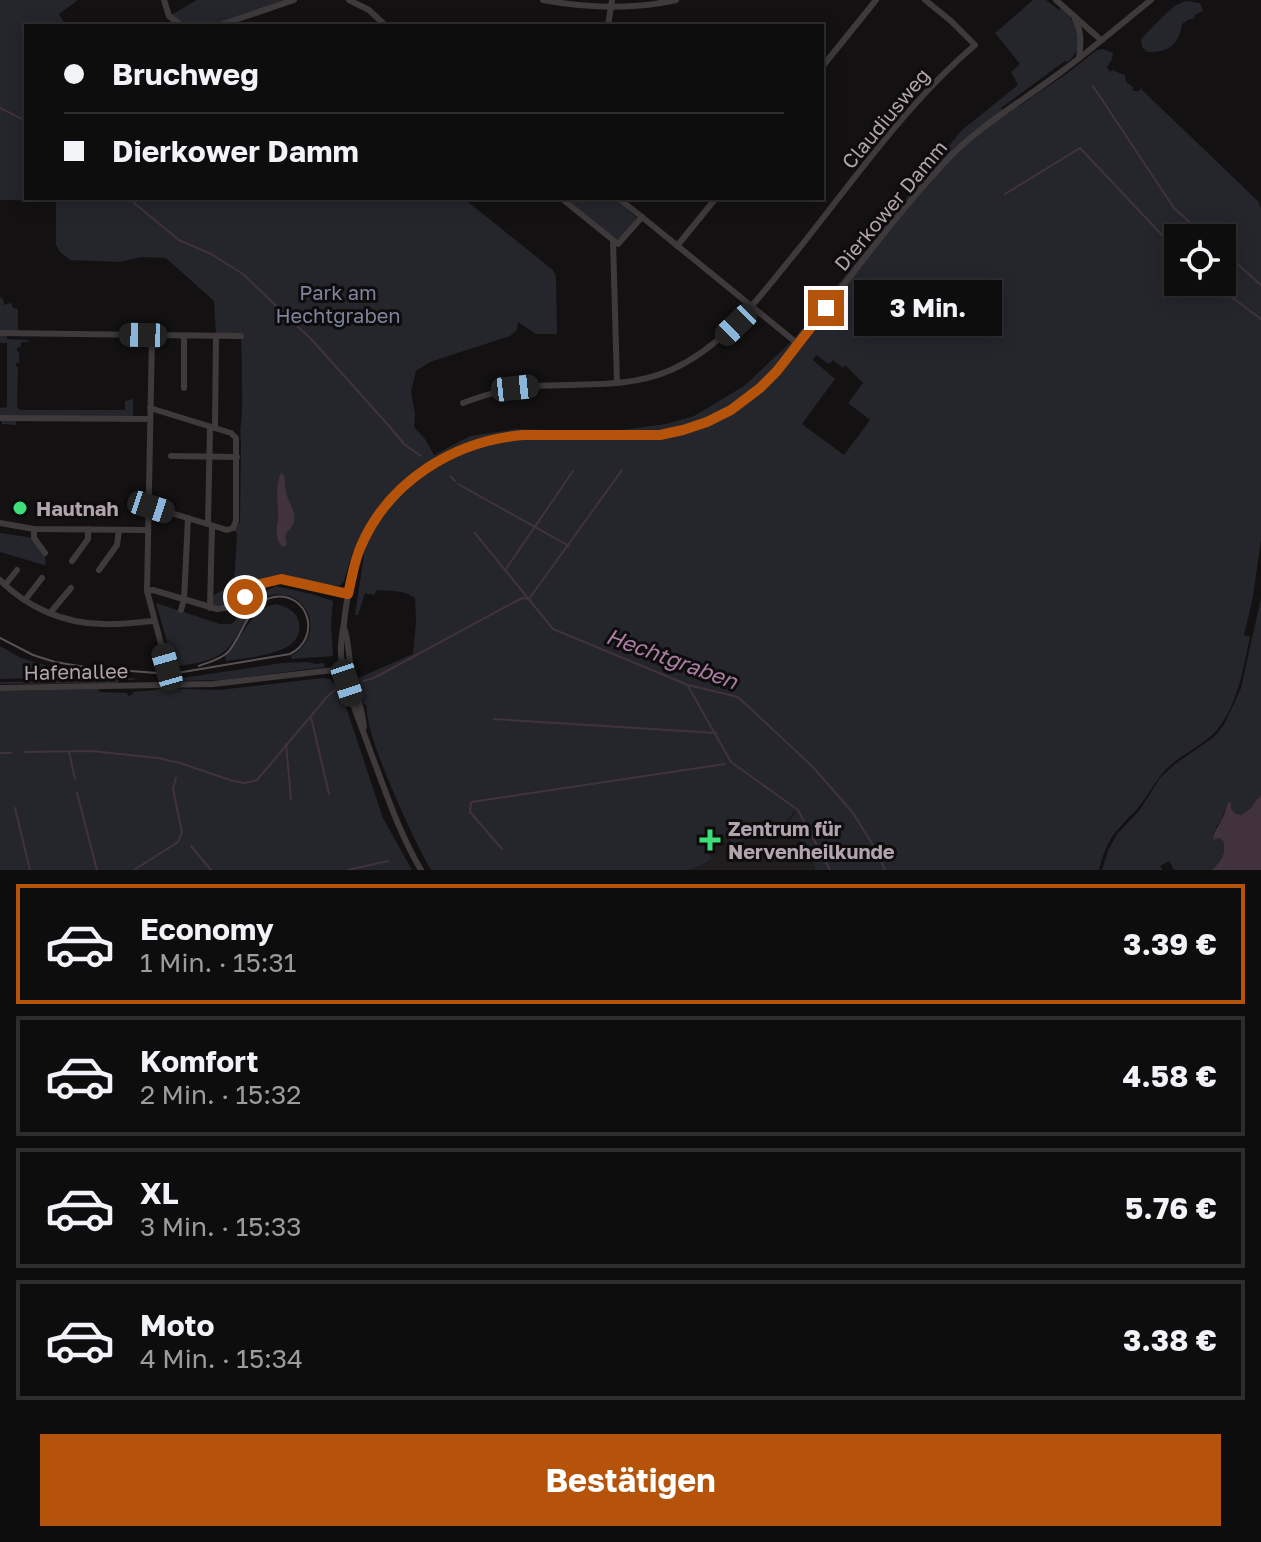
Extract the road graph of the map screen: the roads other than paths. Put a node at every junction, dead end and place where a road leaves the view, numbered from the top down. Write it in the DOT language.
graph roads {
  1 [pos="164,0"];
  2 [pos="294,0"];
  3 [pos="349,0"];
  4 [pos="543,0"];
  5 [pos="676,0"];
  6 [pos="876,0"];
  7 [pos="925,0"];
  8 [pos="1056,0"];
  9 [pos="1151,0"];
  10 [pos="612,4"];
  11 [pos="1074,15"];
  12 [pos="179,24"];
  13 [pos="223,24"];
  14 [pos="384,24"];
  15 [pos="608,24"];
  16 [pos="1101,40"];
  17 [pos="1079,58"];
  18 [pos="824,65"];
  19 [pos="563,200"];
  20 [pos="621,200"];
  21 [pos="714,200"];
  22 [pos="642,217"];
  23 [pos="613,241"];
  24 [pos="677,246"];
  25 [pos="752,306"];
  26 [pos="0,333"];
  27 [pos="152,335"];
  28 [pos="184,336"];
  29 [pos="216,336"];
  30 [pos="241,336"];
  31 [pos="798,344"];
  32 [pos="617,383"];
  33 [pos="184,388"];
  34 [pos="463,403"];
  35 [pos="150,408"];
  36 [pos="0,418"];
  37 [pos="150,419"];
  38 [pos="213,428"];
  39 [pos="171,456"];
  40 [pos="210,457"];
  41 [pos="237,457"];
  42 [pos="148,506"];
  43 [pos="188,518"];
  44 [pos="0,523"];
  45 [pos="210,525"];
  46 [pos="34,529"];
  47 [pos="88,529"];
  48 [pos="119,530"];
  49 [pos="148,530"];
  50 [pos="45,553"];
  51 [pos="72,561"];
  52 [pos="17,570"];
  53 [pos="99,570"];
  54 [pos="42,578"];
  55 [pos="2,582"];
  56 [pos="71,588"];
  57 [pos="147,591"];
  58 [pos="348,594"];
  59 [pos="25,600"];
  60 [pos="184,600"];
  61 [pos="210,608"];
  62 [pos="181,610"];
  63 [pos="50,613"];
  64 [pos="154,621"];
  65 [pos="347,669"];
  66 [pos="169,685"];
  67 [pos="0,688"];
  68 [pos="421,870"];
  1 -- 12 [label="street"];
  2 -- 13 [label="street"];
  3 -- 14 [label="street"];
  4 -- 10 [label="street"];
  5 -- 10 [label="street"];
  6 -- 18 [label="street"];
  7 -- 25 [label="street, Claudiusweg"];
  8 -- 11 [label="street"];
  9 -- 16 [label="street, Dierkower Damm"];
  10 -- 15 [label="street"];
  11 -- 16 [label="street"];
  11 -- 17 [label="street"];
  16 -- 17 [label="street, Dierkower Damm"];
  17 -- 31 [label="street, Dierkower Damm"];
  19 -- 23 [label="street"];
  20 -- 22 [label="street"];
  21 -- 24 [label="street"];
  22 -- 23 [label="street"];
  22 -- 24 [label="street"];
  23 -- 32 [label="street"];
  24 -- 25 [label="street"];
  25 -- 31 [label="street"];
  25 -- 32 [label="street, Claudiusweg"];
  26 -- 27 [label="street"];
  27 -- 28 [label="street"];
  27 -- 35 [label="street"];
  28 -- 29 [label="street"];
  28 -- 33 [label="street"];
  29 -- 30 [label="street"];
  29 -- 38 [label="street"];
  31 -- 58 [label="street, Dierkower Damm"];
  32 -- 34 [label="street, Claudiusweg"];
  35 -- 37 [label="street"];
  35 -- 38 [label="street"];
  36 -- 37 [label="street"];
  37 -- 42 [label="street"];
  38 -- 40 [label="street"];
  38 -- 41 [label="street"];
  39 -- 40 [label="street"];
  40 -- 41 [label="street"];
  40 -- 45 [label="street"];
  41 -- 45 [label="street"];
  42 -- 43 [label="street"];
  42 -- 49 [label="street"];
  43 -- 45 [label="street"];
  43 -- 60 [label="street"];
  44 -- 46 [label="street"];
  45 -- 61 [label="street"];
  46 -- 47 [label="street"];
  46 -- 50 [label="street"];
  47 -- 48 [label="street"];
  47 -- 51 [label="street"];
  48 -- 49 [label="street"];
  48 -- 53 [label="street"];
  49 -- 57 [label="street"];
  52 -- 55 [label="street"];
  54 -- 59 [label="street"];
  55 -- 59 [label="street"];
  56 -- 63 [label="street"];
  57 -- 60 [label="street"];
  57 -- 64 [label="street"];
  58 -- 61 [label="street"];
  58 -- 65 [label="street, Dierkower Damm"];
  59 -- 63 [label="street"];
  60 -- 61 [label="street"];
  60 -- 62 [label="street"];
  63 -- 64 [label="street"];
  64 -- 66 [label="street"];
  65 -- 66 [label="street, Hafenallee"];
  65 -- 68 [label="street, Dierkower Damm"];
  66 -- 67 [label="street, Hafenallee"];
}
